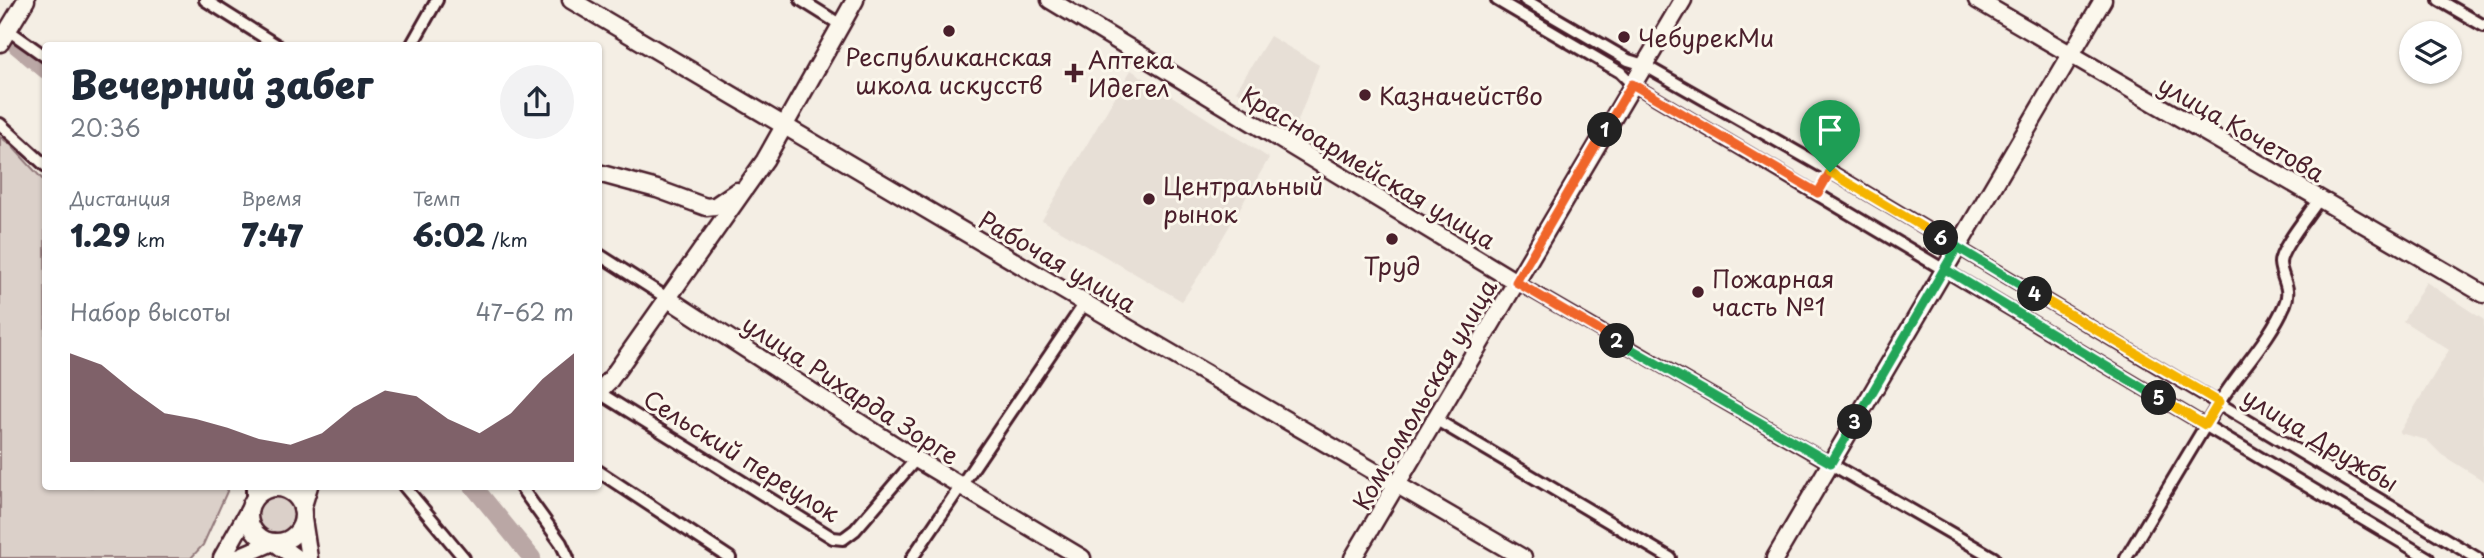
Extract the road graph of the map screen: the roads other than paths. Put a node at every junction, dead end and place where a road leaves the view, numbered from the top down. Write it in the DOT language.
graph roads {
  1 [pos="26,0"];
  2 [pos="205,0"];
  3 [pos="438,0"];
  4 [pos="572,0"];
  5 [pos="801,0"];
  6 [pos="855,0"];
  7 [pos="1050,0"];
  8 [pos="1497,0"];
  9 [pos="1525,0"];
  10 [pos="1683,0"];
  11 [pos="1977,0"];
  12 [pos="2104,0"];
  13 [pos="2439,0"];
  14 [pos="841,25"];
  15 [pos="2484,26"];
  16 [pos="4,36"];
  17 [pos="272,42"];
  18 [pos="413,42"];
  19 [pos="2071,54"];
  20 [pos="42,55"];
  21 [pos="1644,65"];
  22 [pos="1632,84"];
  23 [pos="0,124"];
  24 [pos="785,126"];
  25 [pos="42,162"];
  26 [pos="1830,172"];
  27 [pos="602,174"];
  28 [pos="750,181"];
  29 [pos="1818,193"];
  30 [pos="2319,199"];
  31 [pos="706,206"];
  32 [pos="715,228"];
  33 [pos="1957,247"];
  34 [pos="602,257"];
  35 [pos="1945,269"];
  36 [pos="1516,282"];
  37 [pos="2484,294"];
  38 [pos="667,298"];
  39 [pos="1085,303"];
  40 [pos="602,388"];
  41 [pos="602,394"];
  42 [pos="2219,402"];
  43 [pos="1435,419"];
  44 [pos="2205,425"];
  45 [pos="916,459"];
  46 [pos="1831,463"];
  47 [pos="602,474"];
  48 [pos="1397,484"];
  49 [pos="962,487"];
  50 [pos="287,490"];
  51 [pos="308,490"];
  52 [pos="407,490"];
  53 [pos="523,490"];
  54 [pos="251,499"];
  55 [pos="303,513"];
  56 [pos="273,542"];
  57 [pos="222,558"];
  58 [pos="236,558"];
  59 [pos="296,558"];
  60 [pos="309,558"];
  61 [pos="464,558"];
  62 [pos="568,558"];
  63 [pos="730,558"];
  64 [pos="912,558"];
  65 [pos="1082,558"];
  66 [pos="1353,558"];
  67 [pos="1523,558"];
  68 [pos="1670,558"];
  69 [pos="1775,558"];
  70 [pos="1994,558"];
  71 [pos="2126,558"];
  72 [pos="2428,558"];
  73 [pos="2477,558"];
  1 -- 16 [label="main road"];
  2 -- 17 [label="street"];
  3 -- 18 [label="street"];
  4 -- 24 [label="main road, Рабочая улица"];
  5 -- 14 [label="street"];
  6 -- 14 [label="main road"];
  7 -- 36 [label="main road, Красноармейская улица"];
  8 -- 22 [label="street, улица Дружбы"];
  9 -- 21 [label="street, улица Дружбы"];
  10 -- 21 [label="main road, Комсомольская улица"];
  11 -- 19 [label="main road, улица Кочетова"];
  12 -- 19 [label="main road"];
  13 -- 15 [label="street"];
  14 -- 24 [label="main road"];
  16 -- 20 [label="street"];
  19 -- 30 [label="main road, улица Кочетова"];
  19 -- 33 [label="main road"];
  21 -- 22 [label="main road, Комсомольская улица"];
  21 -- 26 [label="street, улица Дружбы"];
  22 -- 29 [label="street, улица Дружбы"];
  22 -- 36 [label="main road, Комсомольская улица"];
  23 -- 25 [label="street"];
  24 -- 28 [label="main road"];
  24 -- 39 [label="main road, Рабочая улица"];
  26 -- 29 [label="street"];
  26 -- 33 [label="street, улица Дружбы"];
  27 -- 31 [label="main road"];
  28 -- 31 [label="main road"];
  28 -- 32 [label="main road"];
  29 -- 35 [label="street, улица Дружбы"];
  30 -- 37 [label="main road, улица Кочетова"];
  30 -- 42 [label="street"];
  31 -- 32 [label="main road"];
  32 -- 38 [label="main road"];
  33 -- 35 [label="main road"];
  33 -- 42 [label="street, улица Дружбы"];
  34 -- 38 [label="street, улица Рихарда Зорге"];
  35 -- 44 [label="street, улица Дружбы"];
  35 -- 46 [label="main road"];
  36 -- 43 [label="main road, Комсомольская улица"];
  36 -- 46 [label="street, Красноармейская улица"];
  38 -- 40 [label="main road"];
  38 -- 45 [label="main road, улица Рихарда Зорге"];
  39 -- 48 [label="main road, Рабочая улица"];
  39 -- 49 [label="street"];
  41 -- 45 [label="street, Сельский переулок"];
  42 -- 44 [label="street"];
  42 -- 73 [label="street, улица Дружбы"];
  43 -- 48 [label="main road, Комсомольская улица"];
  43 -- 68 [label="street"];
  44 -- 71 [label="street"];
  44 -- 72 [label="street, улица Дружбы"];
  45 -- 49 [label="main road, улица Рихарда Зорге"];
  46 -- 69 [label="main road"];
  46 -- 70 [label="street, Красноармейская улица"];
  47 -- 63 [label="street"];
  48 -- 66 [label="main road, Комсомольская улица"];
  48 -- 67 [label="main road, Рабочая улица"];
  49 -- 64 [label="street"];
  49 -- 65 [label="main road, улица Рихарда Зорге"];
  50 -- 55 [label="main road"];
  51 -- 55 [label="main road"];
  52 -- 61 [label="street"];
  53 -- 62 [label="street"];
  54 -- 56 [label="main road"];
  54 -- 57 [label="main road"];
  55 -- 56 [label="main road"];
  55 -- 60 [label="main road"];
  56 -- 58 [label="main road"];
  56 -- 59 [label="main road"];
}
